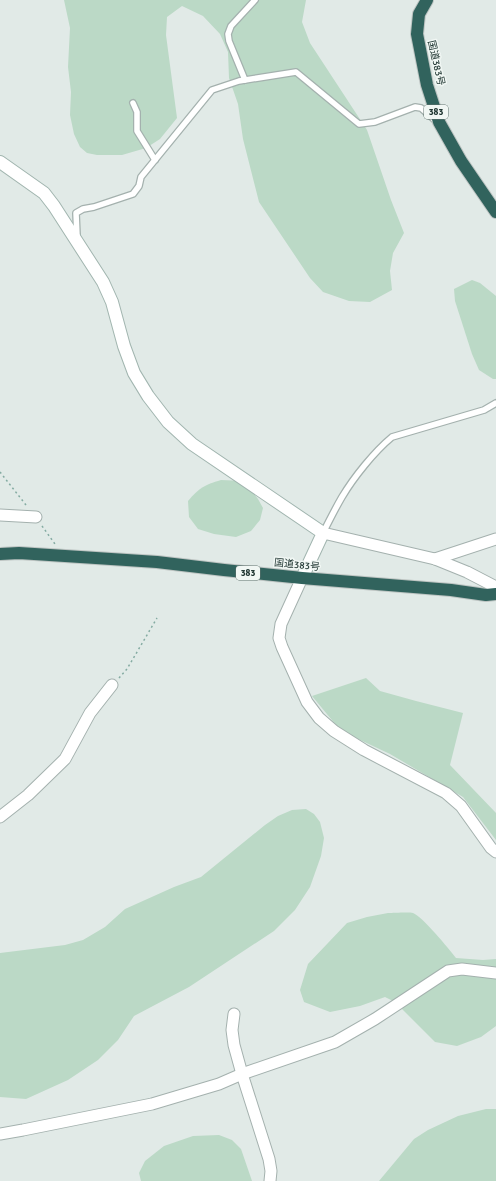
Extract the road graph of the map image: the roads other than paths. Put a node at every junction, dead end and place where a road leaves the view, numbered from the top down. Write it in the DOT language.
graph roads {
  1 [pos="256,0"];
  2 [pos="426,0"];
  3 [pos="245,80"];
  4 [pos="133,103"];
  5 [pos="441,125"];
  6 [pos="155,160"];
  7 [pos="0,162"];
  8 [pos="496,212"];
  9 [pos="77,242"];
  10 [pos="496,403"];
  11 [pos="0,515"];
  12 [pos="36,517"];
  13 [pos="322,533"];
  14 [pos="496,539"];
  15 [pos="0,554"];
  16 [pos="435,559"];
  17 [pos="302,578"];
  18 [pos="496,587"];
  19 [pos="496,594"];
  20 [pos="112,685"];
  21 [pos="0,817"];
  22 [pos="496,852"];
  23 [pos="496,973"];
  24 [pos="234,1014"];
  25 [pos="242,1074"];
  26 [pos="0,1134"];
  27 [pos="270,1181"];
  1 -- 3 [label="lane"];
  2 -- 5 [label="highway, 国道383号 / 383"];
  3 -- 5 [label="lane"];
  3 -- 6 [label="lane"];
  4 -- 6 [label="lane"];
  5 -- 8 [label="highway, 国道383号 / 383"];
  6 -- 9 [label="lane"];
  7 -- 9 [label="street"];
  9 -- 13 [label="street"];
  10 -- 13 [label="lane"];
  11 -- 12 [label="street"];
  13 -- 16 [label="street"];
  13 -- 17 [label="street"];
  14 -- 16 [label="street"];
  15 -- 17 [label="highway, 国道383号 / 383"];
  16 -- 18 [label="street"];
  17 -- 19 [label="highway, 国道383号 / 383"];
  17 -- 22 [label="street"];
  20 -- 21 [label="street"];
  23 -- 25 [label="street"];
  24 -- 25 [label="street"];
  25 -- 26 [label="street"];
  25 -- 27 [label="street"];
}
